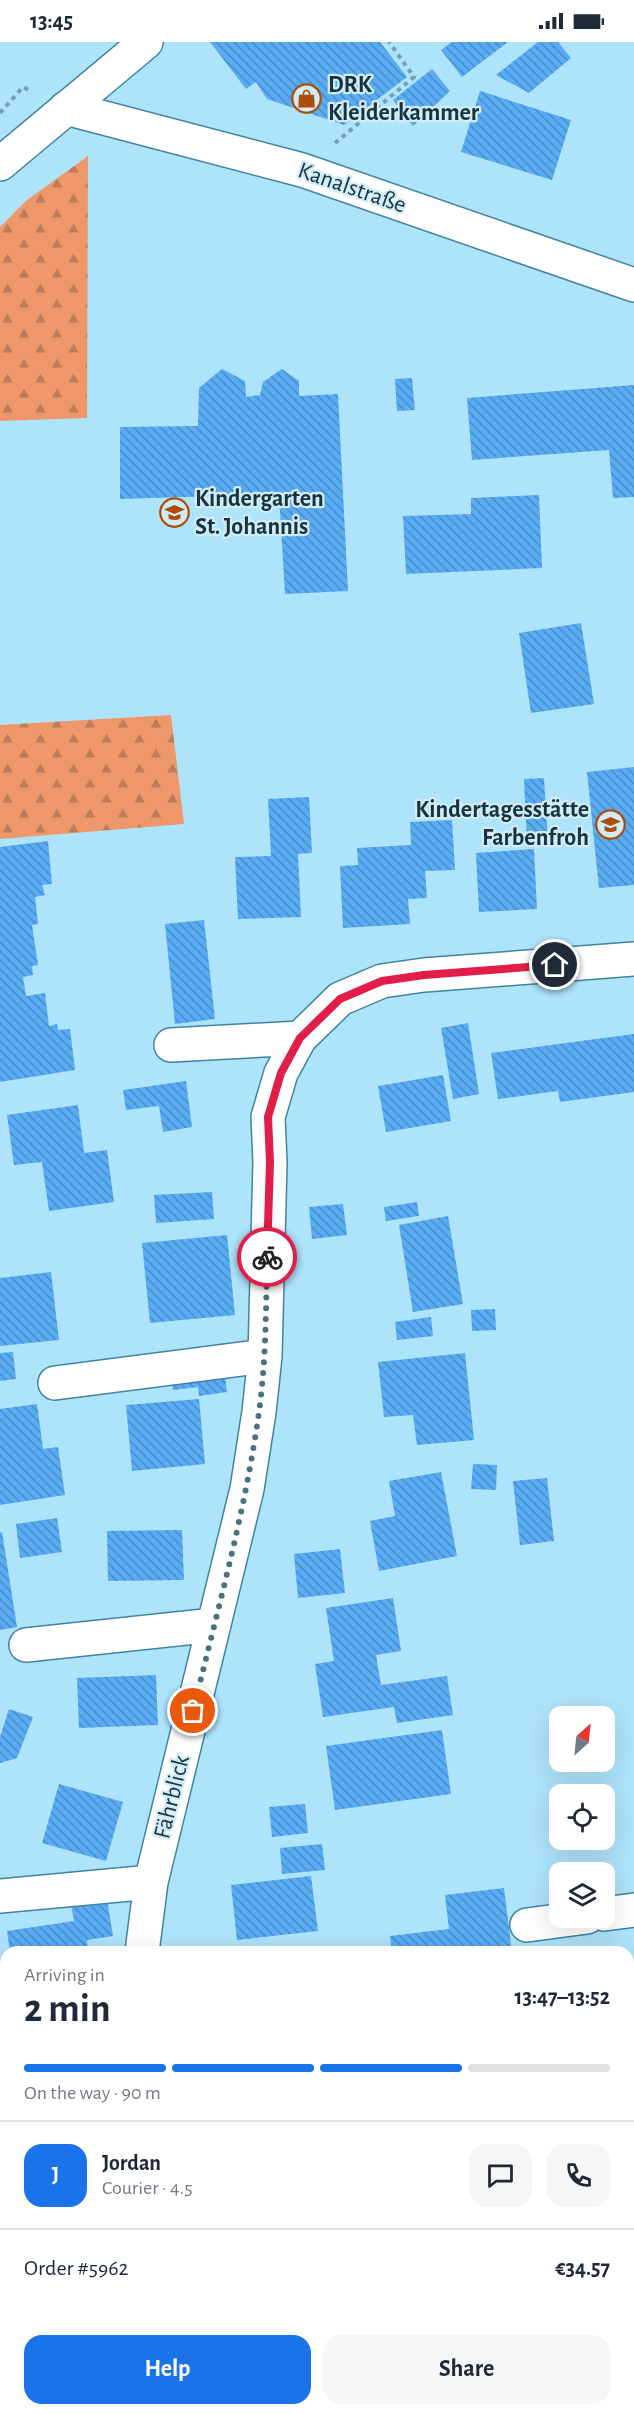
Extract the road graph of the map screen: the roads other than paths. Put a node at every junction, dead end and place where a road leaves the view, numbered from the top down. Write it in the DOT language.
graph roads {
  1 [pos="146,42"];
  2 [pos="66,108"];
  3 [pos="0,164"];
  4 [pos="634,285"];
  5 [pos="634,959"];
  6 [pos="300,1038"];
  7 [pos="171,1045"];
  8 [pos="265,1356"];
  9 [pos="55,1383"];
  10 [pos="214,1625"];
  11 [pos="26,1645"];
  12 [pos="151,1882"];
  13 [pos="0,1896"];
  14 [pos="634,1910"];
  15 [pos="615,1913"];
  16 [pos="549,1923"];
  17 [pos="527,1926"];
  18 [pos="143,1946"];
  1 -- 2 [label="street"];
  2 -- 3 [label="street"];
  2 -- 4 [label="street, Kanalstraße"];
  5 -- 6 [label="street, Fährblick"];
  6 -- 7 [label="street"];
  6 -- 8 [label="street, Fährblick"];
  8 -- 9 [label="street"];
  8 -- 10 [label="street, Fährblick"];
  10 -- 11 [label="street"];
  10 -- 12 [label="street, Fährblick"];
  12 -- 13 [label="street"];
  12 -- 18 [label="street, Fährblick"];
  14 -- 15 [label="street"];
  16 -- 17 [label="street"];
}
